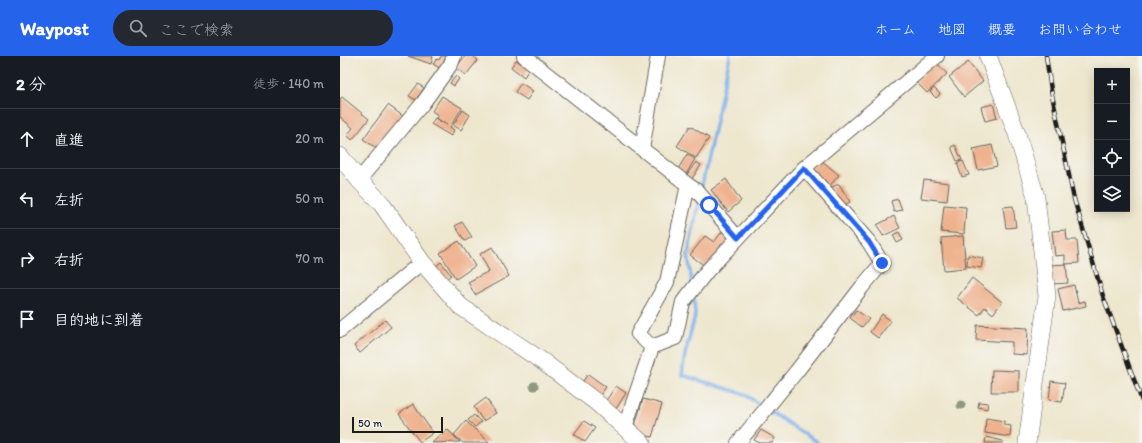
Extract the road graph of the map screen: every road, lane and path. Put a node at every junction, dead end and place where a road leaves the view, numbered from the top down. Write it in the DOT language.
graph roads {
  1 [pos="454,56"];
  2 [pos="524,56"];
  3 [pos="658,56"];
  4 [pos="937,56"];
  5 [pos="988,56"];
  6 [pos="642,149"];
  7 [pos="340,156"];
  8 [pos="804,168"];
  9 [pos="359,180"];
  10 [pos="693,188"];
  11 [pos="738,238"];
  12 [pos="422,262"];
  13 [pos="340,330"];
  14 [pos="652,347"];
  15 [pos="625,427"];
  16 [pos="642,443"];
  17 [pos="738,443"];
  18 [pos="1027,443"];
  1 -- 9 [label="street"];
  2 -- 6 [label="street"];
  3 -- 6 [label="street"];
  4 -- 8 [label="street"];
  5 -- 18 [label="street"];
  6 -- 10 [label="street"];
  7 -- 9 [label="street"];
  8 -- 11 [label="street"];
  8 -- 17 [label="street"];
  9 -- 12 [label="street"];
  10 -- 11 [label="street"];
  10 -- 14 [label="street"];
  11 -- 14 [label="street"];
  12 -- 13 [label="street"];
  12 -- 15 [label="street"];
  14 -- 15 [label="street"];
  15 -- 16 [label="street"];
}
